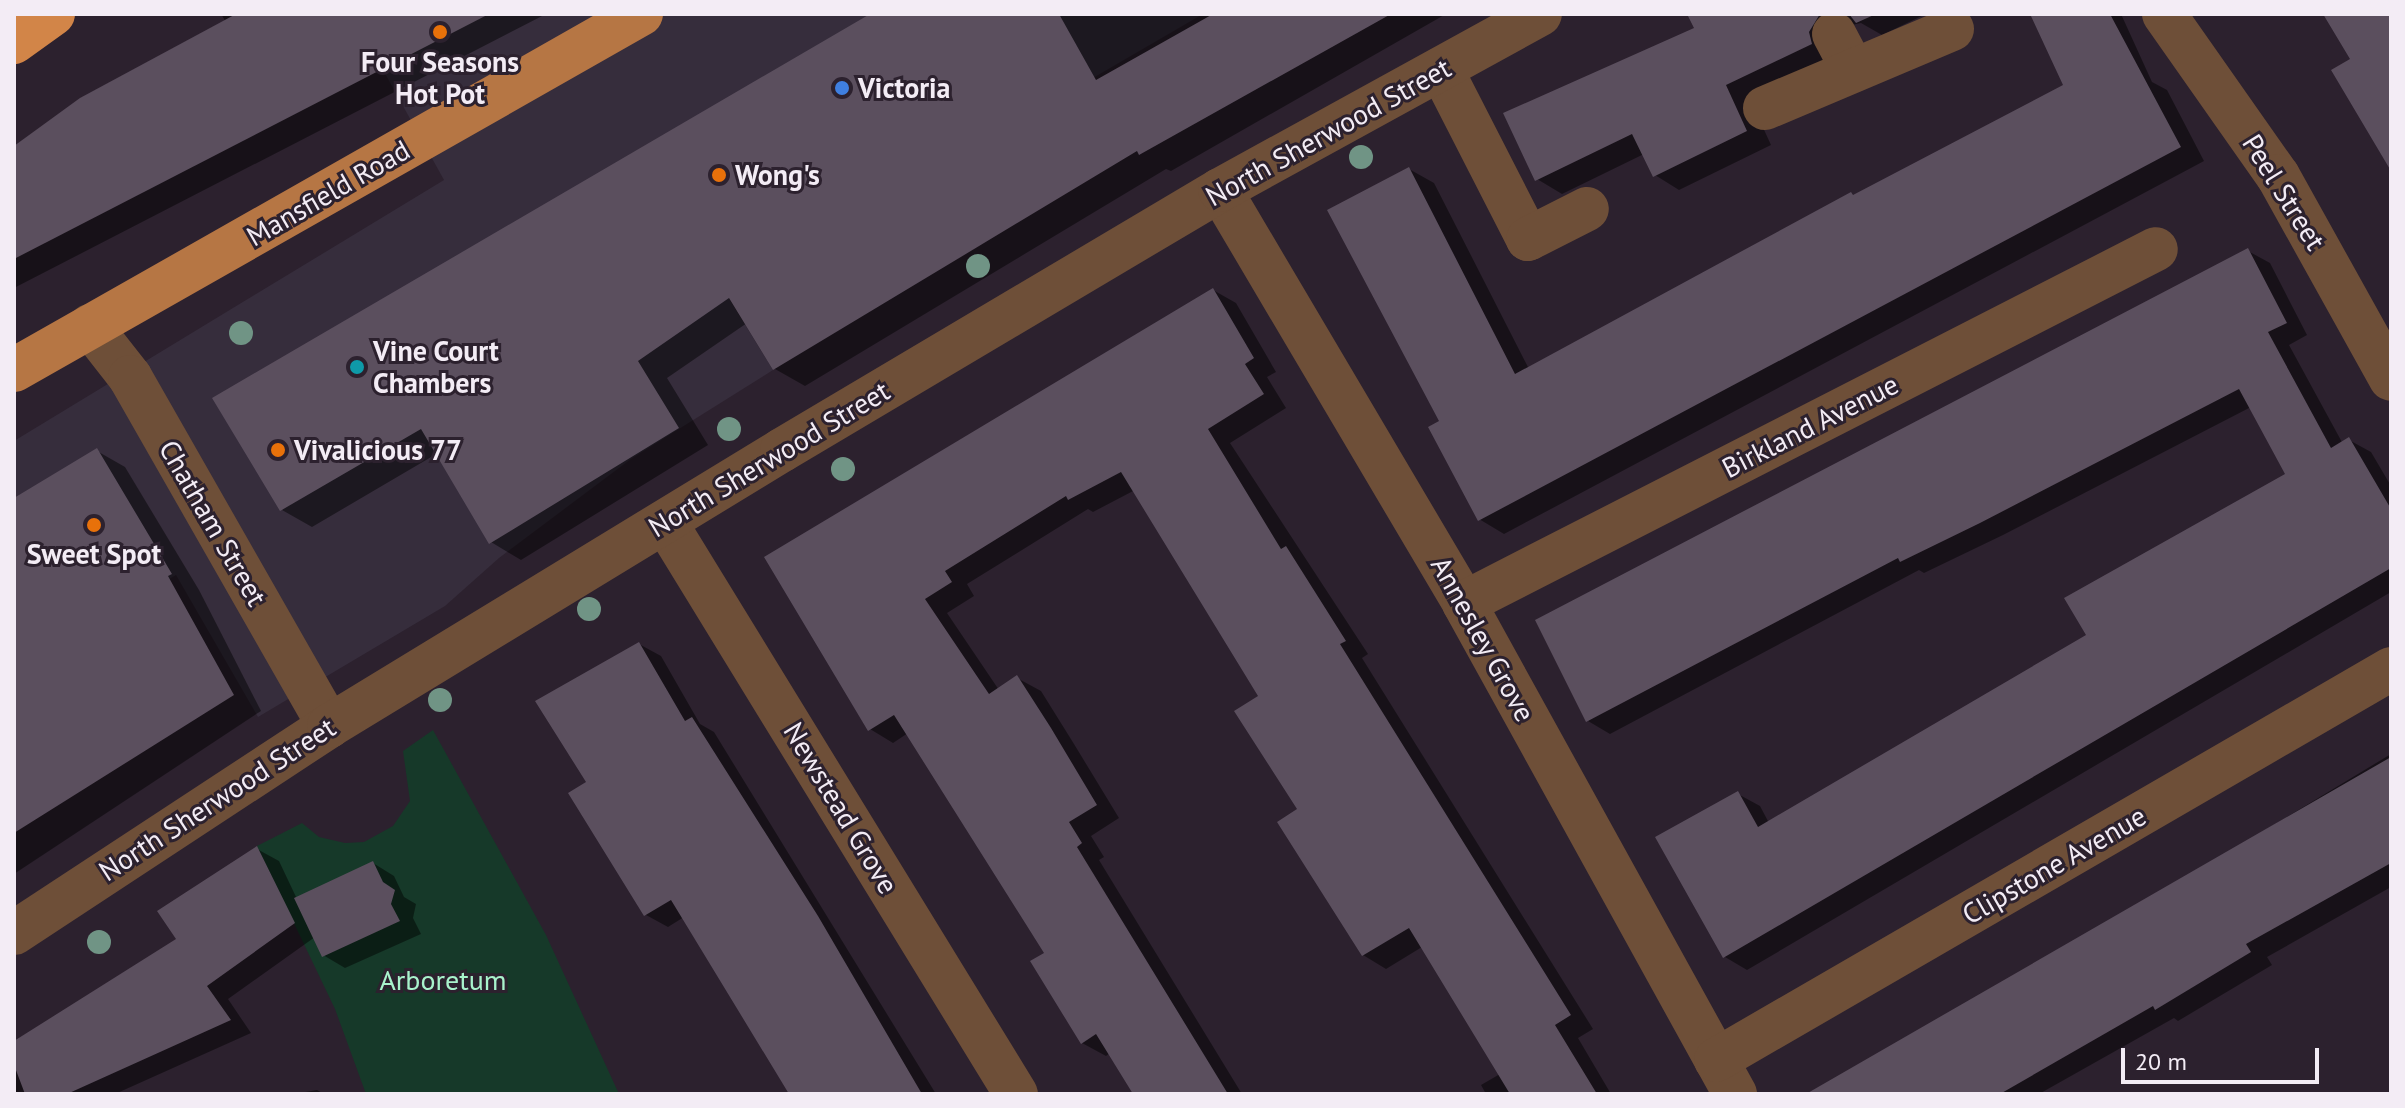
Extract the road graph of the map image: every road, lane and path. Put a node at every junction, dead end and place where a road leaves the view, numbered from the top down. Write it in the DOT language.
graph roads {
  1 [pos="53,14"];
  2 [pos="641,14"];
  3 [pos="1540,14"];
  4 [pos="2164,14"];
  5 [pos="1952,29"];
  6 [pos="14,42"];
  7 [pos="1441,69"];
  8 [pos="1765,108"];
  9 [pos="1220,190"];
  10 [pos="1587,209"];
  11 [pos="2156,249"];
  12 [pos="90,326"];
  13 [pos="14,370"];
  14 [pos="2391,379"];
  15 [pos="665,522"];
  16 [pos="1464,603"];
  17 [pos="2391,669"];
  18 [pos="329,726"];
  19 [pos="14,933"];
  20 [pos="1726,1077"];
  21 [pos="1016,1094"];
  1 -- 6 [label="highway"];
  2 -- 12 [label="main road, Mansfield Road"];
  3 -- 7 [label="street, North Sherwood Street"];
  4 -- 14 [label="street, Peel Street"];
  5 -- 8 [label="street"];
  7 -- 9 [label="street, North Sherwood Street"];
  7 -- 10 [label="street"];
  9 -- 15 [label="street, North Sherwood Street"];
  9 -- 16 [label="street, Annesley Grove"];
  11 -- 16 [label="street, Birkland Avenue"];
  12 -- 13 [label="main road, Mansfield Road"];
  12 -- 18 [label="street, Chatham Street"];
  15 -- 18 [label="street, North Sherwood Street"];
  15 -- 21 [label="street, Newstead Grove"];
  16 -- 20 [label="street, Annesley Grove"];
  17 -- 20 [label="street, Clipstone Avenue"];
  18 -- 19 [label="street, North Sherwood Street"];
}
